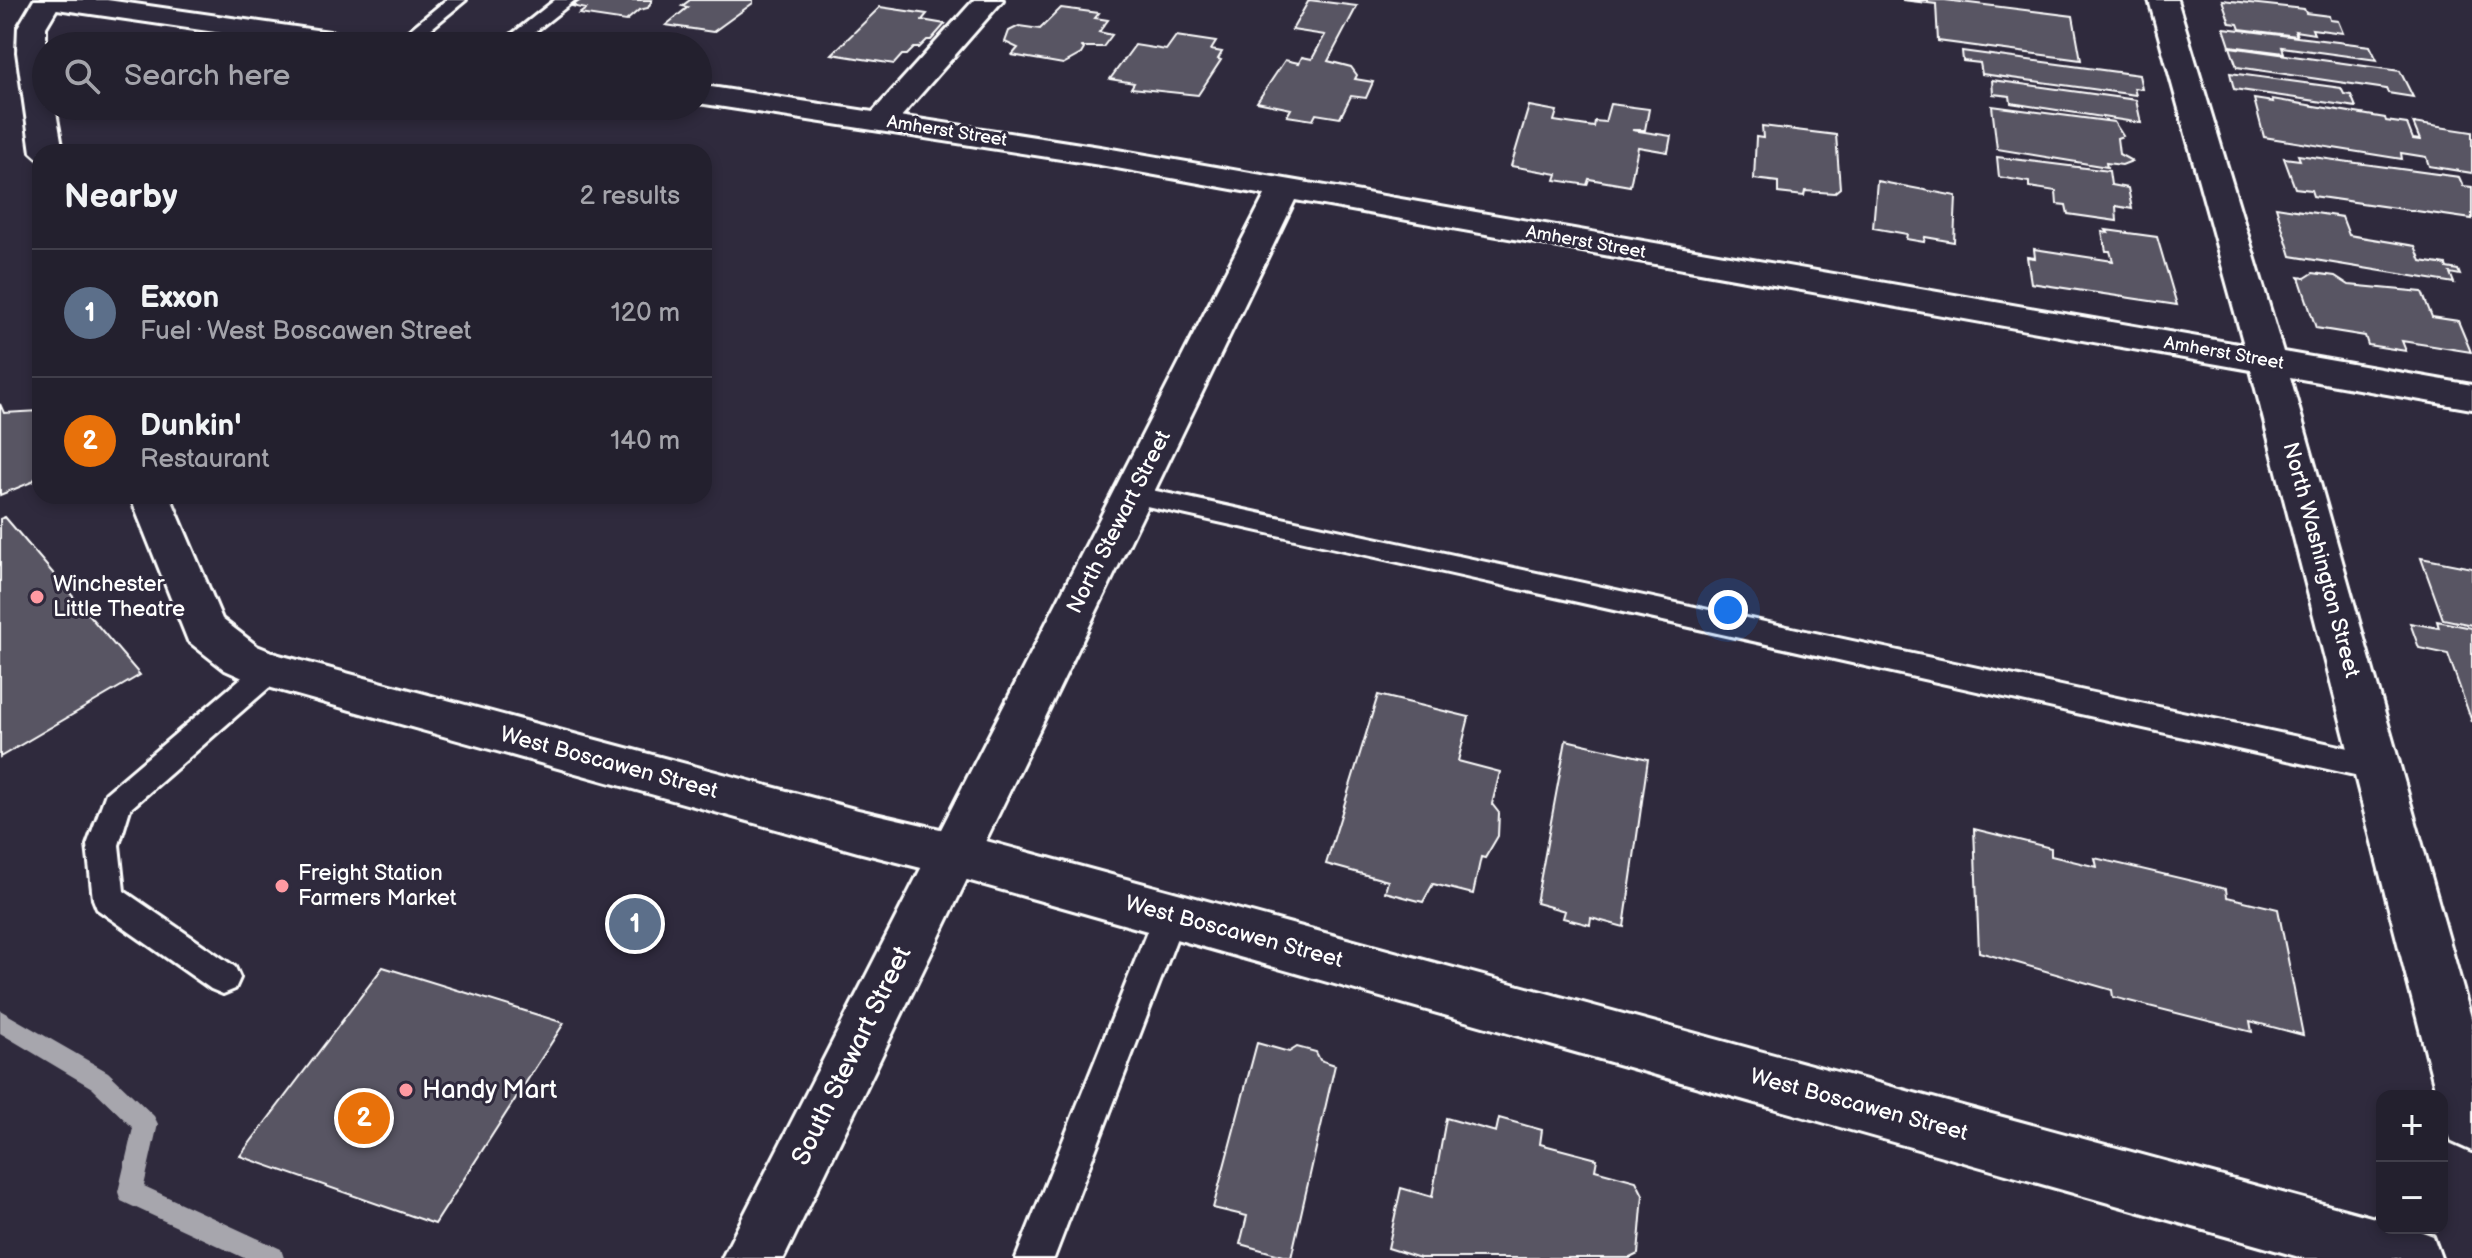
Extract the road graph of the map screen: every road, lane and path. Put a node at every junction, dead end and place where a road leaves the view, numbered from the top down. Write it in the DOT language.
graph roads {
  1 [pos="49,0"];
  2 [pos="457,0"];
  3 [pos="566,0"];
  4 [pos="989,0"];
  5 [pos="2163,0"];
  6 [pos="273,32"];
  7 [pos="417,32"];
  8 [pos="524,32"];
  9 [pos="32,59"];
  10 [pos="5,71"];
  11 [pos="712,96"];
  12 [pos="32,98"];
  13 [pos="42,120"];
  14 [pos="882,120"];
  15 [pos="46,144"];
  16 [pos="1284,189"];
  17 [pos="2267,361"];
  18 [pos="2472,397"];
  19 [pos="1133,495"];
  20 [pos="153,504"];
  21 [pos="270,670"];
  22 [pos="2377,767"];
  23 [pos="953,854"];
  24 [pos="1170,914"];
  25 [pos="223,978"];
  26 [pos="2472,1122"];
  27 [pos="752,1258"];
  28 [pos="1035,1258"];
  29 [pos="2411,1258"];
  1 -- 6 [label="street"];
  1 -- 9 [label="street"];
  2 -- 7 [label="lane"];
  3 -- 8 [label="lane"];
  4 -- 14 [label="street"];
  5 -- 17 [label="street, North Washington Street"];
  10 -- 12 [label="street"];
  11 -- 14 [label="street, Amherst Street"];
  13 -- 15 [label="street"];
  14 -- 16 [label="street, Amherst Street"];
  16 -- 17 [label="street, Amherst Street"];
  16 -- 19 [label="street, North Stewart Street"];
  17 -- 18 [label="street, Amherst Street"];
  17 -- 22 [label="street, North Washington Street"];
  19 -- 22 [label="lane"];
  19 -- 23 [label="street, North Stewart Street"];
  20 -- 21 [label="street, West Boscawen Street"];
  21 -- 23 [label="street, West Boscawen Street"];
  21 -- 25 [label="lane"];
  22 -- 26 [label="street, North Washington Street"];
  23 -- 24 [label="street, West Boscawen Street"];
  23 -- 27 [label="street, South Stewart Street"];
  24 -- 28 [label="lane"];
  24 -- 29 [label="street, West Boscawen Street"];
}
